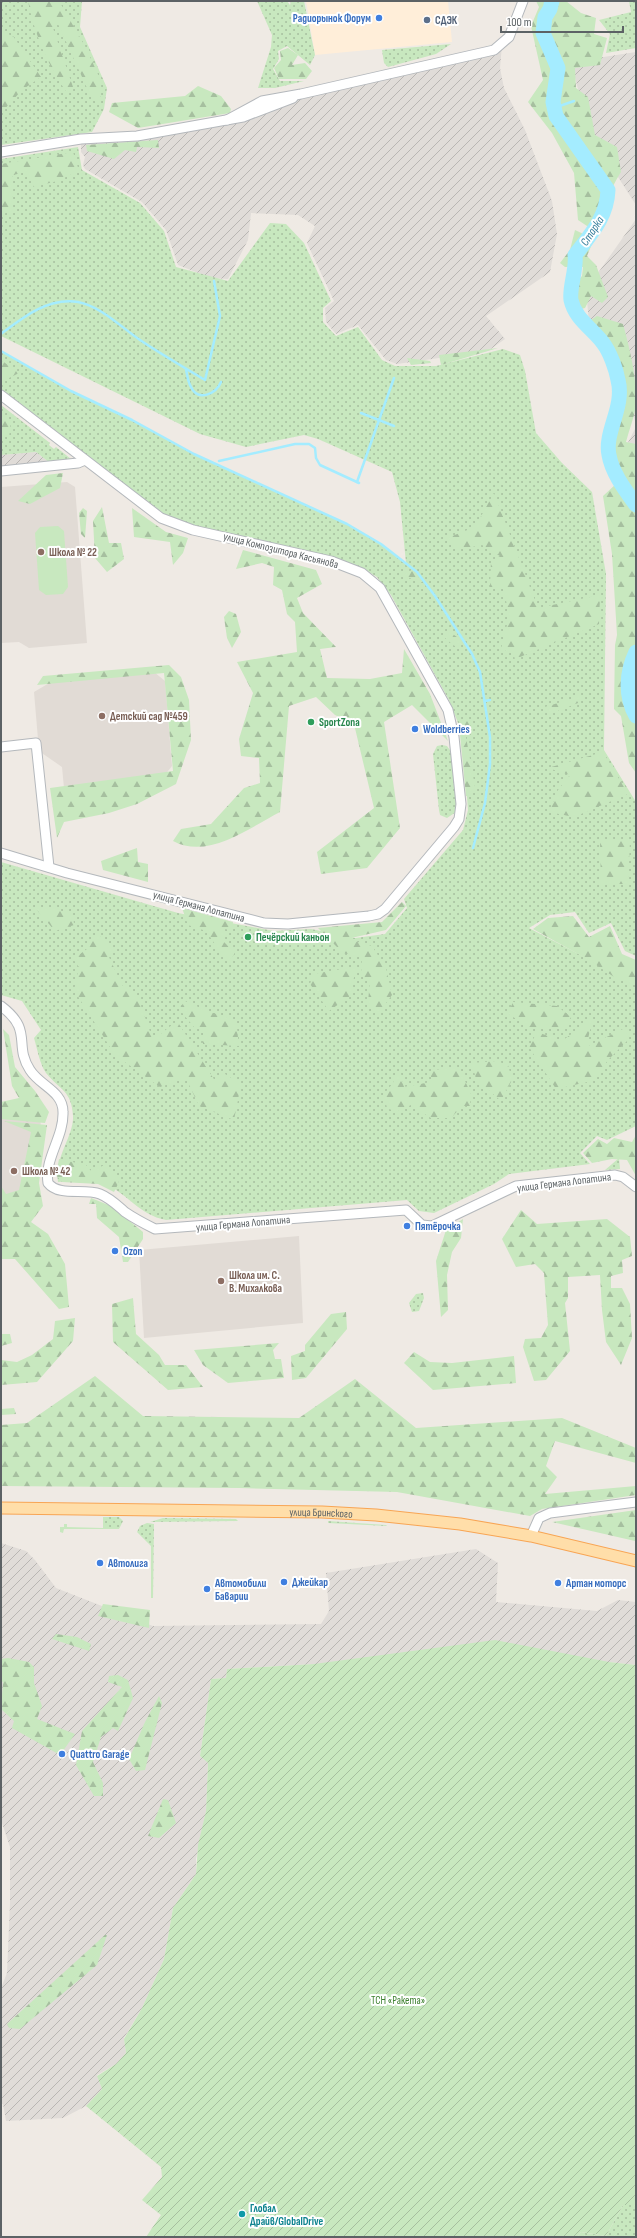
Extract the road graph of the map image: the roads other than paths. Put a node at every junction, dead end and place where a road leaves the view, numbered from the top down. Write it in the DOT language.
graph roads {
  1 [pos="523,1"];
  2 [pos="1,152"];
  3 [pos="1,395"];
  4 [pos="85,460"];
  5 [pos="1,471"];
  6 [pos="1,747"];
  7 [pos="461,812"];
  8 [pos="1,853"];
  9 [pos="49,867"];
  10 [pos="1,1006"];
  11 [pos="636,1187"];
  12 [pos="636,1502"];
  13 [pos="1,1508"];
  14 [pos="531,1536"];
  15 [pos="636,1561"];
  1 -- 2 [label="street"];
  3 -- 4 [label="street, улица Композитора Касьянова"];
  4 -- 5 [label="street"];
  4 -- 7 [label="street, улица Композитора Касьянова"];
  6 -- 9 [label="street"];
  7 -- 9 [label="street, улица Германа Лопатина"];
  8 -- 9 [label="street, улица Германа Лопатина"];
  10 -- 11 [label="street, улица Германа Лопатина"];
  12 -- 14 [label="street"];
  13 -- 14 [label="main road, улица Бринского"];
  14 -- 15 [label="main road, улица Бринского"];
}
